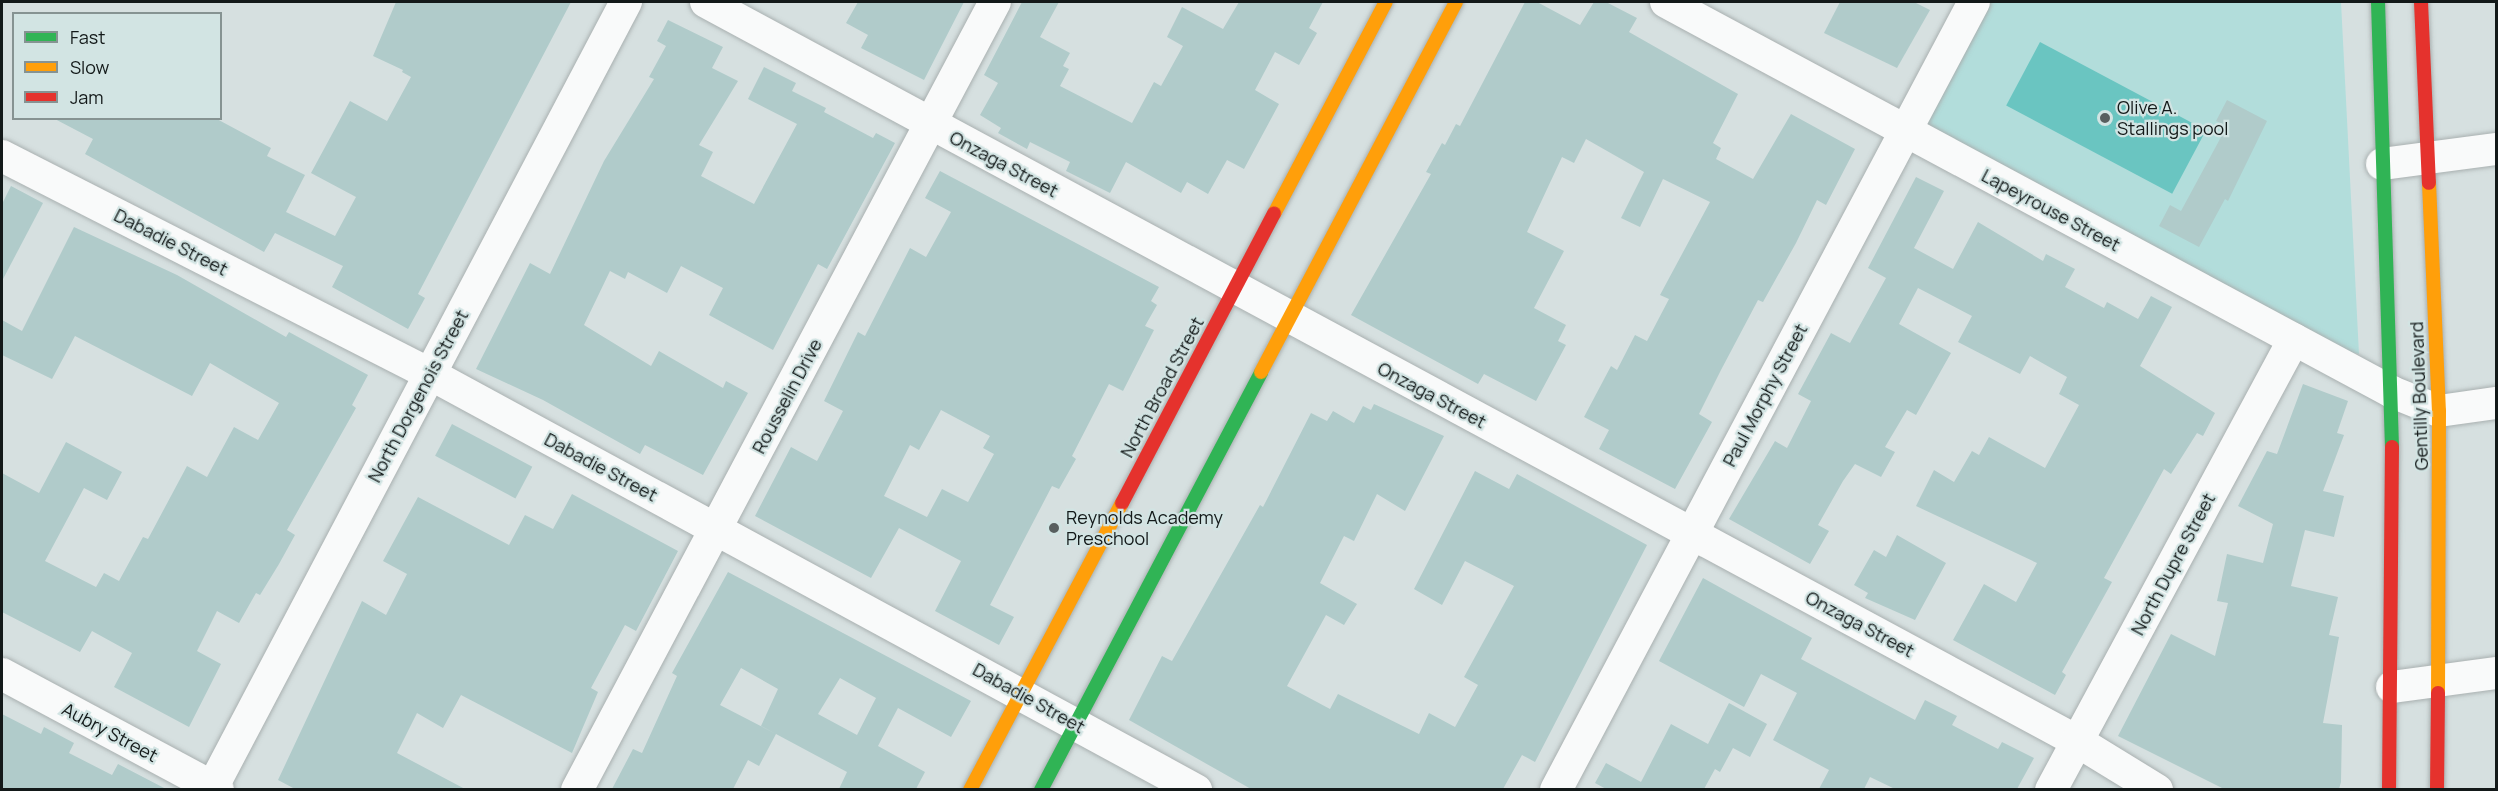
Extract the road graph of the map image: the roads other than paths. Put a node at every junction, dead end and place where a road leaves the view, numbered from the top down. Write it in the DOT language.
graph roads {
  1 [pos="626,2"];
  2 [pos="706,2"];
  3 [pos="996,2"];
  4 [pos="1386,2"];
  5 [pos="1456,2"];
  6 [pos="1666,2"];
  7 [pos="1974,2"];
  8 [pos="2378,2"];
  9 [pos="2421,2"];
  10 [pos="930,125"];
  11 [pos="1906,133"];
  12 [pos="2496,150"];
  13 [pos="2,156"];
  14 [pos="2426,159"];
  15 [pos="2382,164"];
  16 [pos="1237,285"];
  17 [pos="1289,318"];
  18 [pos="2294,339"];
  19 [pos="430,374"];
  20 [pos="2392,392"];
  21 [pos="2496,403"];
  22 [pos="2439,411"];
  23 [pos="716,529"];
  24 [pos="1691,533"];
  25 [pos="2496,673"];
  26 [pos="2,674"];
  27 [pos="2440,681"];
  28 [pos="2392,687"];
  29 [pos="1021,693"];
  30 [pos="1075,724"];
  31 [pos="2078,741"];
  32 [pos="214,788"];
  33 [pos="578,789"];
  34 [pos="970,789"];
  35 [pos="1041,789"];
  36 [pos="1196,789"];
  37 [pos="1556,789"];
  38 [pos="2051,789"];
  39 [pos="2157,789"];
  40 [pos="2389,789"];
  41 [pos="2438,789"];
  1 -- 19 [label="street, North Dorgenois Street"];
  2 -- 10 [label="street, Onzaga Street"];
  3 -- 10 [label="street, Rousselin Drive"];
  4 -- 16 [label="main road, North Broad Street"];
  5 -- 17 [label="main road"];
  6 -- 11 [label="street, Lapeyrouse Street"];
  7 -- 11 [label="street, Paul Morphy Street"];
  8 -- 15 [label="main road, Gentilly Boulevard"];
  9 -- 14 [label="main road, Gentilly Boulevard"];
  10 -- 16 [label="street, Onzaga Street"];
  10 -- 23 [label="street, Rousselin Drive"];
  11 -- 18 [label="street, Lapeyrouse Street"];
  11 -- 24 [label="street, Paul Morphy Street"];
  12 -- 14 [label="street"];
  13 -- 19 [label="street, Dabadie Street"];
  14 -- 15 [label="street"];
  14 -- 22 [label="main road, Gentilly Boulevard"];
  15 -- 20 [label="main road, Gentilly Boulevard"];
  16 -- 17 [label="street, Onzaga Street"];
  16 -- 29 [label="main road, North Broad Street"];
  17 -- 24 [label="street, Onzaga Street"];
  17 -- 30 [label="main road"];
  18 -- 20 [label="street, Lapeyrouse Street"];
  18 -- 31 [label="street, North Dupre Street"];
  19 -- 23 [label="street, Dabadie Street"];
  19 -- 32 [label="street, North Dorgenois Street"];
  20 -- 22 [label="street, Lapeyrouse Street"];
  20 -- 28 [label="main road, Gentilly Boulevard"];
  21 -- 22 [label="street"];
  22 -- 27 [label="main road, Gentilly Boulevard"];
  23 -- 29 [label="street, Dabadie Street"];
  23 -- 33 [label="street, Rousselin Drive"];
  24 -- 31 [label="street, Onzaga Street"];
  24 -- 37 [label="street, Paul Morphy Street"];
  25 -- 27 [label="street"];
  26 -- 32 [label="street, Aubry Street"];
  27 -- 28 [label="street"];
  27 -- 41 [label="main road, Gentilly Boulevard"];
  28 -- 40 [label="main road, Gentilly Boulevard"];
  29 -- 30 [label="street, Dabadie Street"];
  29 -- 34 [label="main road, North Broad Street"];
  30 -- 35 [label="main road"];
  30 -- 36 [label="street, Dabadie Street"];
  31 -- 38 [label="street, North Dupre Street"];
  31 -- 39 [label="street, Onzaga Street"];
}
